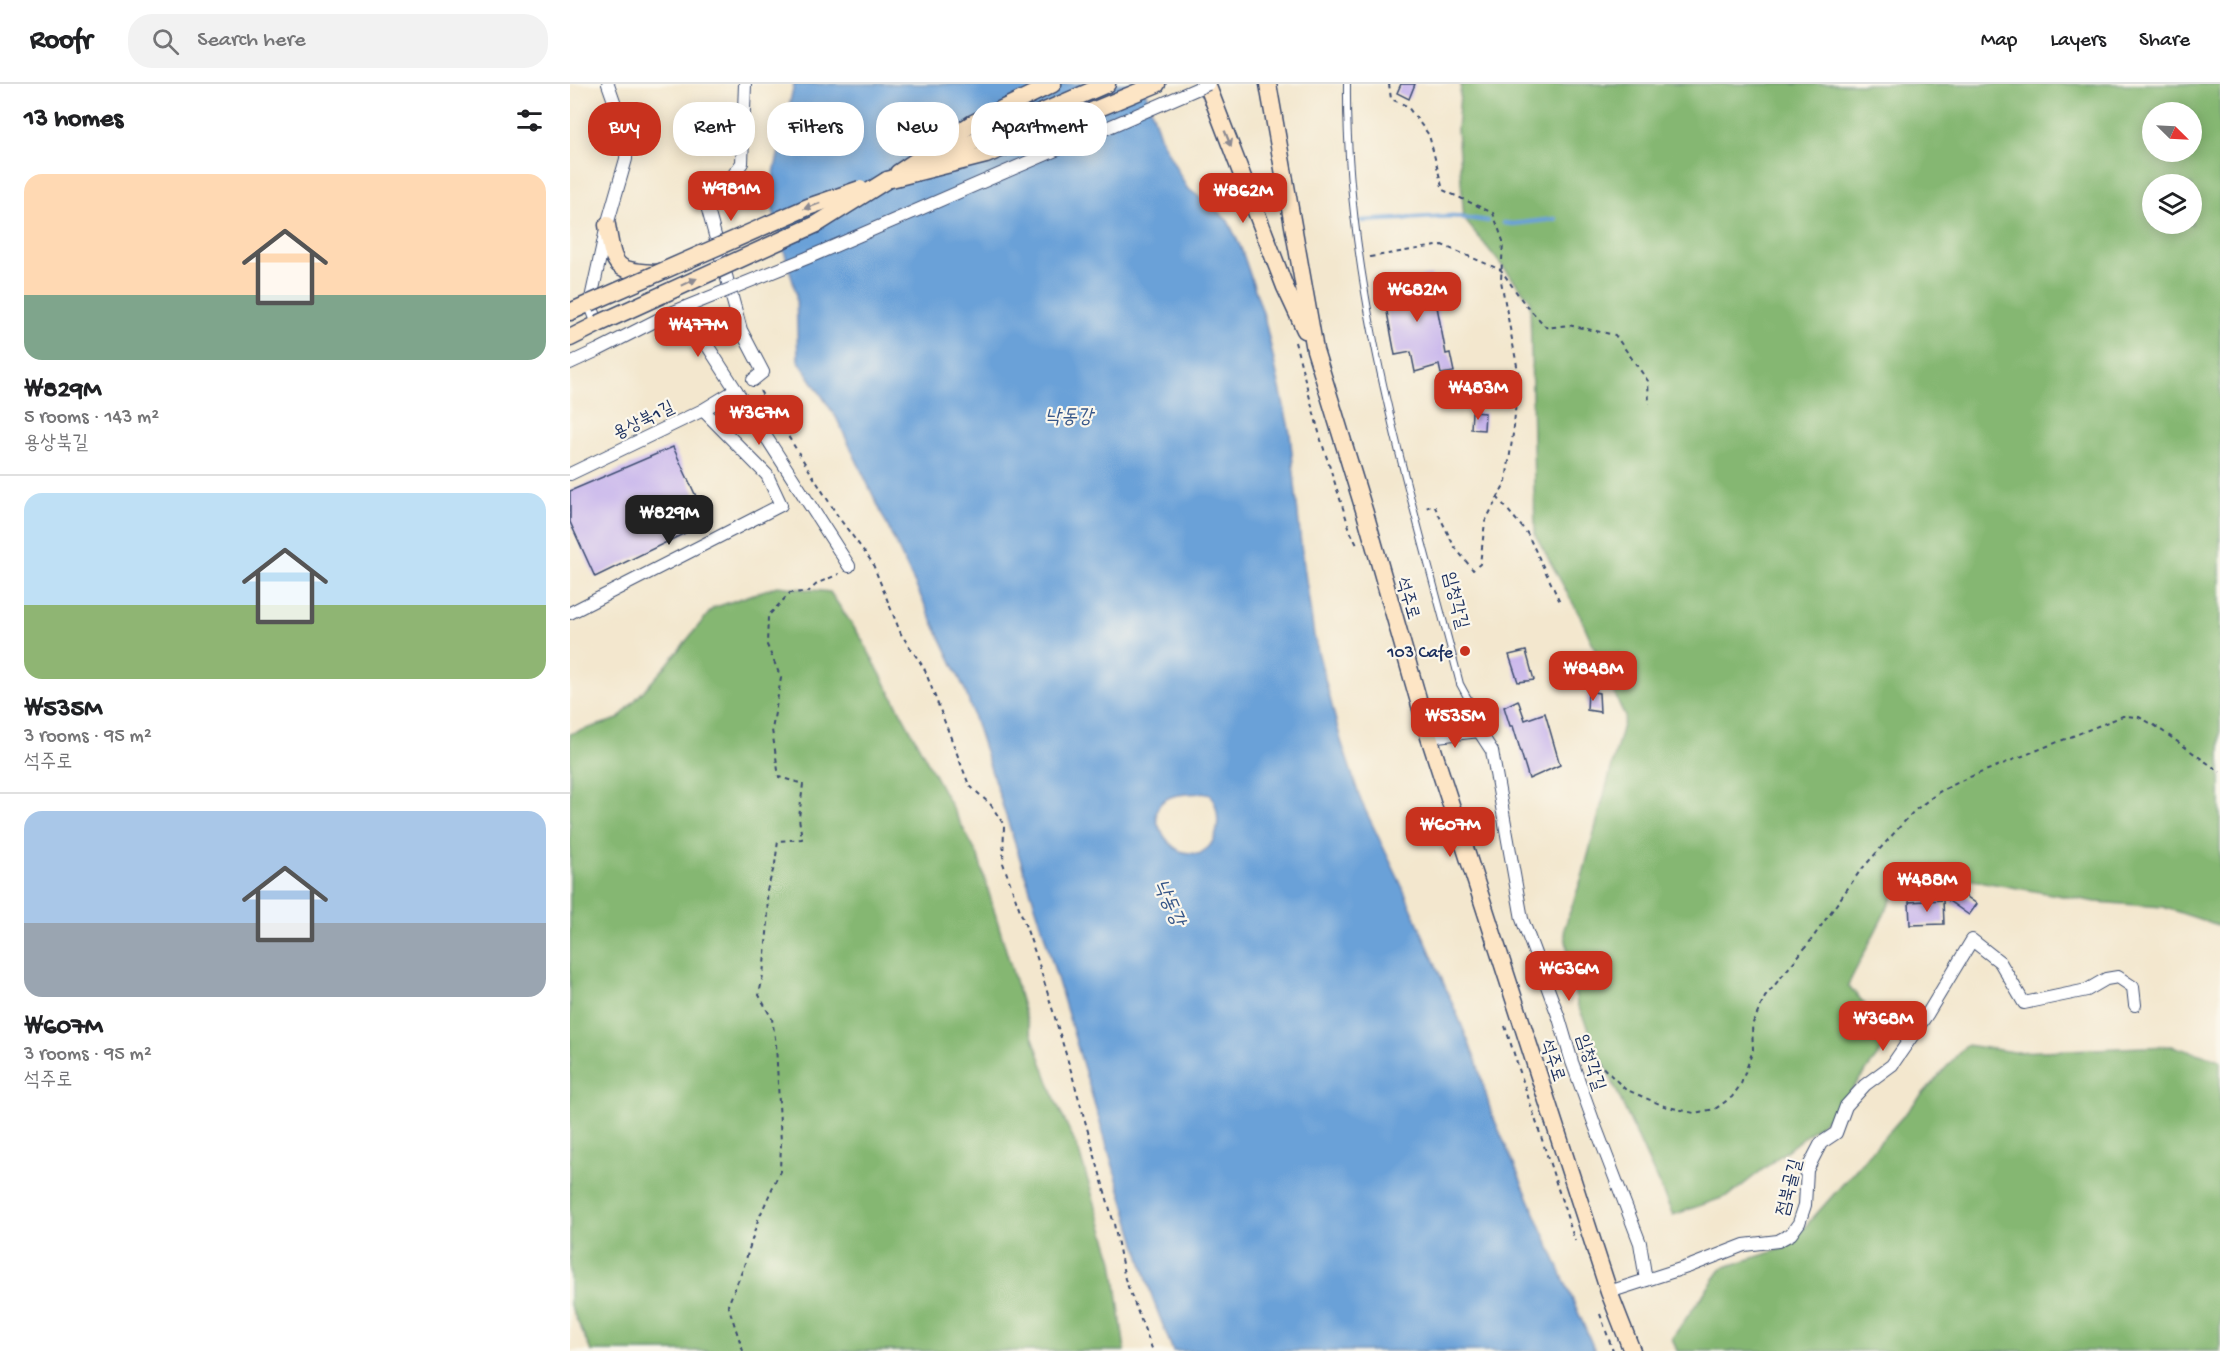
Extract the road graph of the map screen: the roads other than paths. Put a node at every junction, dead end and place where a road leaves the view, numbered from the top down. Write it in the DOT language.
graph roads {
  1 [pos="608,84"];
  2 [pos="745,84"];
  3 [pos="1053,84"];
  4 [pos="1107,84"];
  5 [pos="1157,84"];
  6 [pos="1208,84"];
  7 [pos="1268,84"];
  8 [pos="1347,84"];
  9 [pos="887,180"];
  10 [pos="607,225"];
  11 [pos="658,273"];
  12 [pos="590,303"];
  13 [pos="570,312"];
  14 [pos="671,313"];
  15 [pos="598,324"];
  16 [pos="570,338"];
  17 [pos="1314,350"];
  18 [pos="570,363"];
  19 [pos="753,380"];
  20 [pos="736,390"];
  21 [pos="703,410"];
  22 [pos="570,474"];
  23 [pos="767,475"];
  24 [pos="795,482"];
  25 [pos="849,566"];
  26 [pos="570,613"];
  27 [pos="1479,731"];
  28 [pos="1429,736"];
  29 [pos="2135,1005"];
  30 [pos="1646,1280"];
  31 [pos="1609,1292"];
  32 [pos="1632,1351"];
  1 -- 10 [label="street"];
  2 -- 19 [label="street"];
  3 -- 9 [label="street"];
  4 -- 9 [label="street"];
  5 -- 9 [label="street"];
  6 -- 14 [label="street, bridge"];
  6 -- 17 [label="street, one-way"];
  7 -- 17 [label="street, 석주로"];
  8 -- 27 [label="lane, 임청각길"];
  9 -- 11 [label="street, one-way, bridge"];
  15 -- 9 [label="street, one-way, bridge"];
  10 -- 11 [label="street"];
  10 -- 12 [label="street"];
  11 -- 12 [label="street, bridge"];
  12 -- 13 [label="street"];
  12 -- 15 [label="street"];
  14 -- 18 [label="street, bridge"];
  14 -- 20 [label="street"];
  15 -- 16 [label="street"];
  17 -- 28 [label="street, 석주로"];
  20 -- 21 [label="street, 용상북1길"];
  20 -- 24 [label="street"];
  21 -- 22 [label="street, 용상북1길"];
  21 -- 23 [label="street"];
  23 -- 24 [label="street"];
  23 -- 26 [label="street"];
  24 -- 25 [label="street"];
  27 -- 28 [label="street"];
  27 -- 30 [label="street, 임청각길"];
  28 -- 31 [label="street, 석주로"];
  29 -- 30 [label="street, 점북골길"];
  30 -- 31 [label="street, 점북골길"];
  31 -- 32 [label="street, 석주로"];
}
